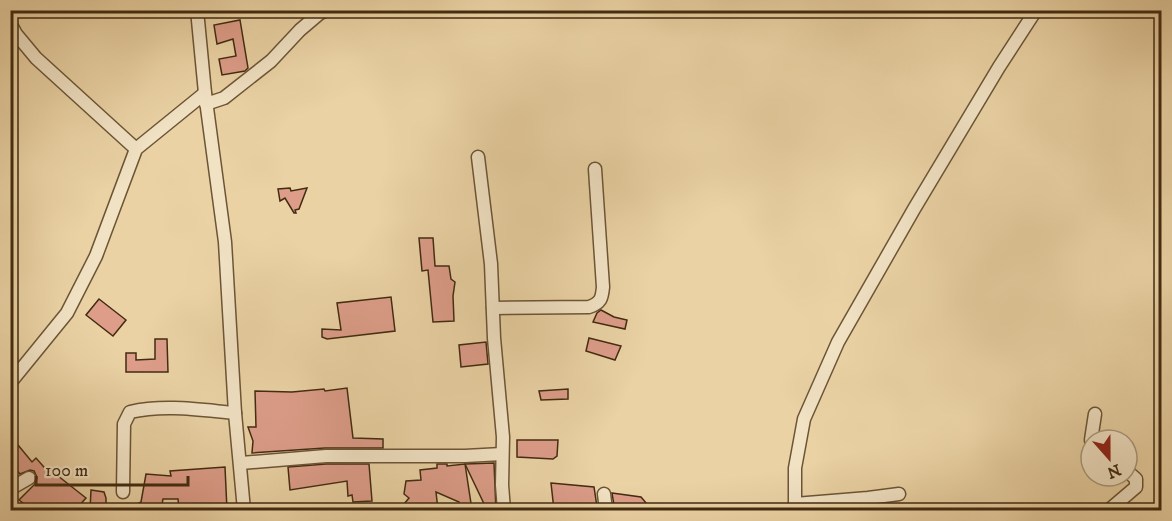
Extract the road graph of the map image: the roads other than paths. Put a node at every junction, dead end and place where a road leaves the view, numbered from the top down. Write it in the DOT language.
graph roads {
  1 [pos="197,10"];
  2 [pos="327,10"];
  3 [pos="1036,10"];
  4 [pos="10,23"];
  5 [pos="205,98"];
  6 [pos="136,149"];
  7 [pos="478,158"];
  8 [pos="595,169"];
  9 [pos="493,308"];
  10 [pos="10,383"];
  11 [pos="236,413"];
  12 [pos="1095,414"];
  13 [pos="1093,428"];
  14 [pos="502,454"];
  15 [pos="241,464"];
  16 [pos="29,478"];
  17 [pos="1135,488"];
  18 [pos="10,489"];
  19 [pos="123,492"];
  20 [pos="604,494"];
  21 [pos="899,494"];
  22 [pos="795,507"];
  23 [pos="244,510"];
  24 [pos="504,510"];
  25 [pos="606,510"];
  26 [pos="1109,510"];
  1 -- 5 [label="street"];
  2 -- 5 [label="street"];
  3 -- 22 [label="street"];
  4 -- 6 [label="street"];
  5 -- 6 [label="street"];
  5 -- 11 [label="street"];
  6 -- 10 [label="street"];
  7 -- 9 [label="street"];
  8 -- 9 [label="street"];
  9 -- 14 [label="street"];
  11 -- 15 [label="street"];
  11 -- 19 [label="street"];
  12 -- 13 [label="street"];
  14 -- 15 [label="street"];
  14 -- 24 [label="street"];
  15 -- 23 [label="street"];
  16 -- 18 [label="street"];
  17 -- 26 [label="street"];
  20 -- 25 [label="street"];
  21 -- 22 [label="street"];
}
